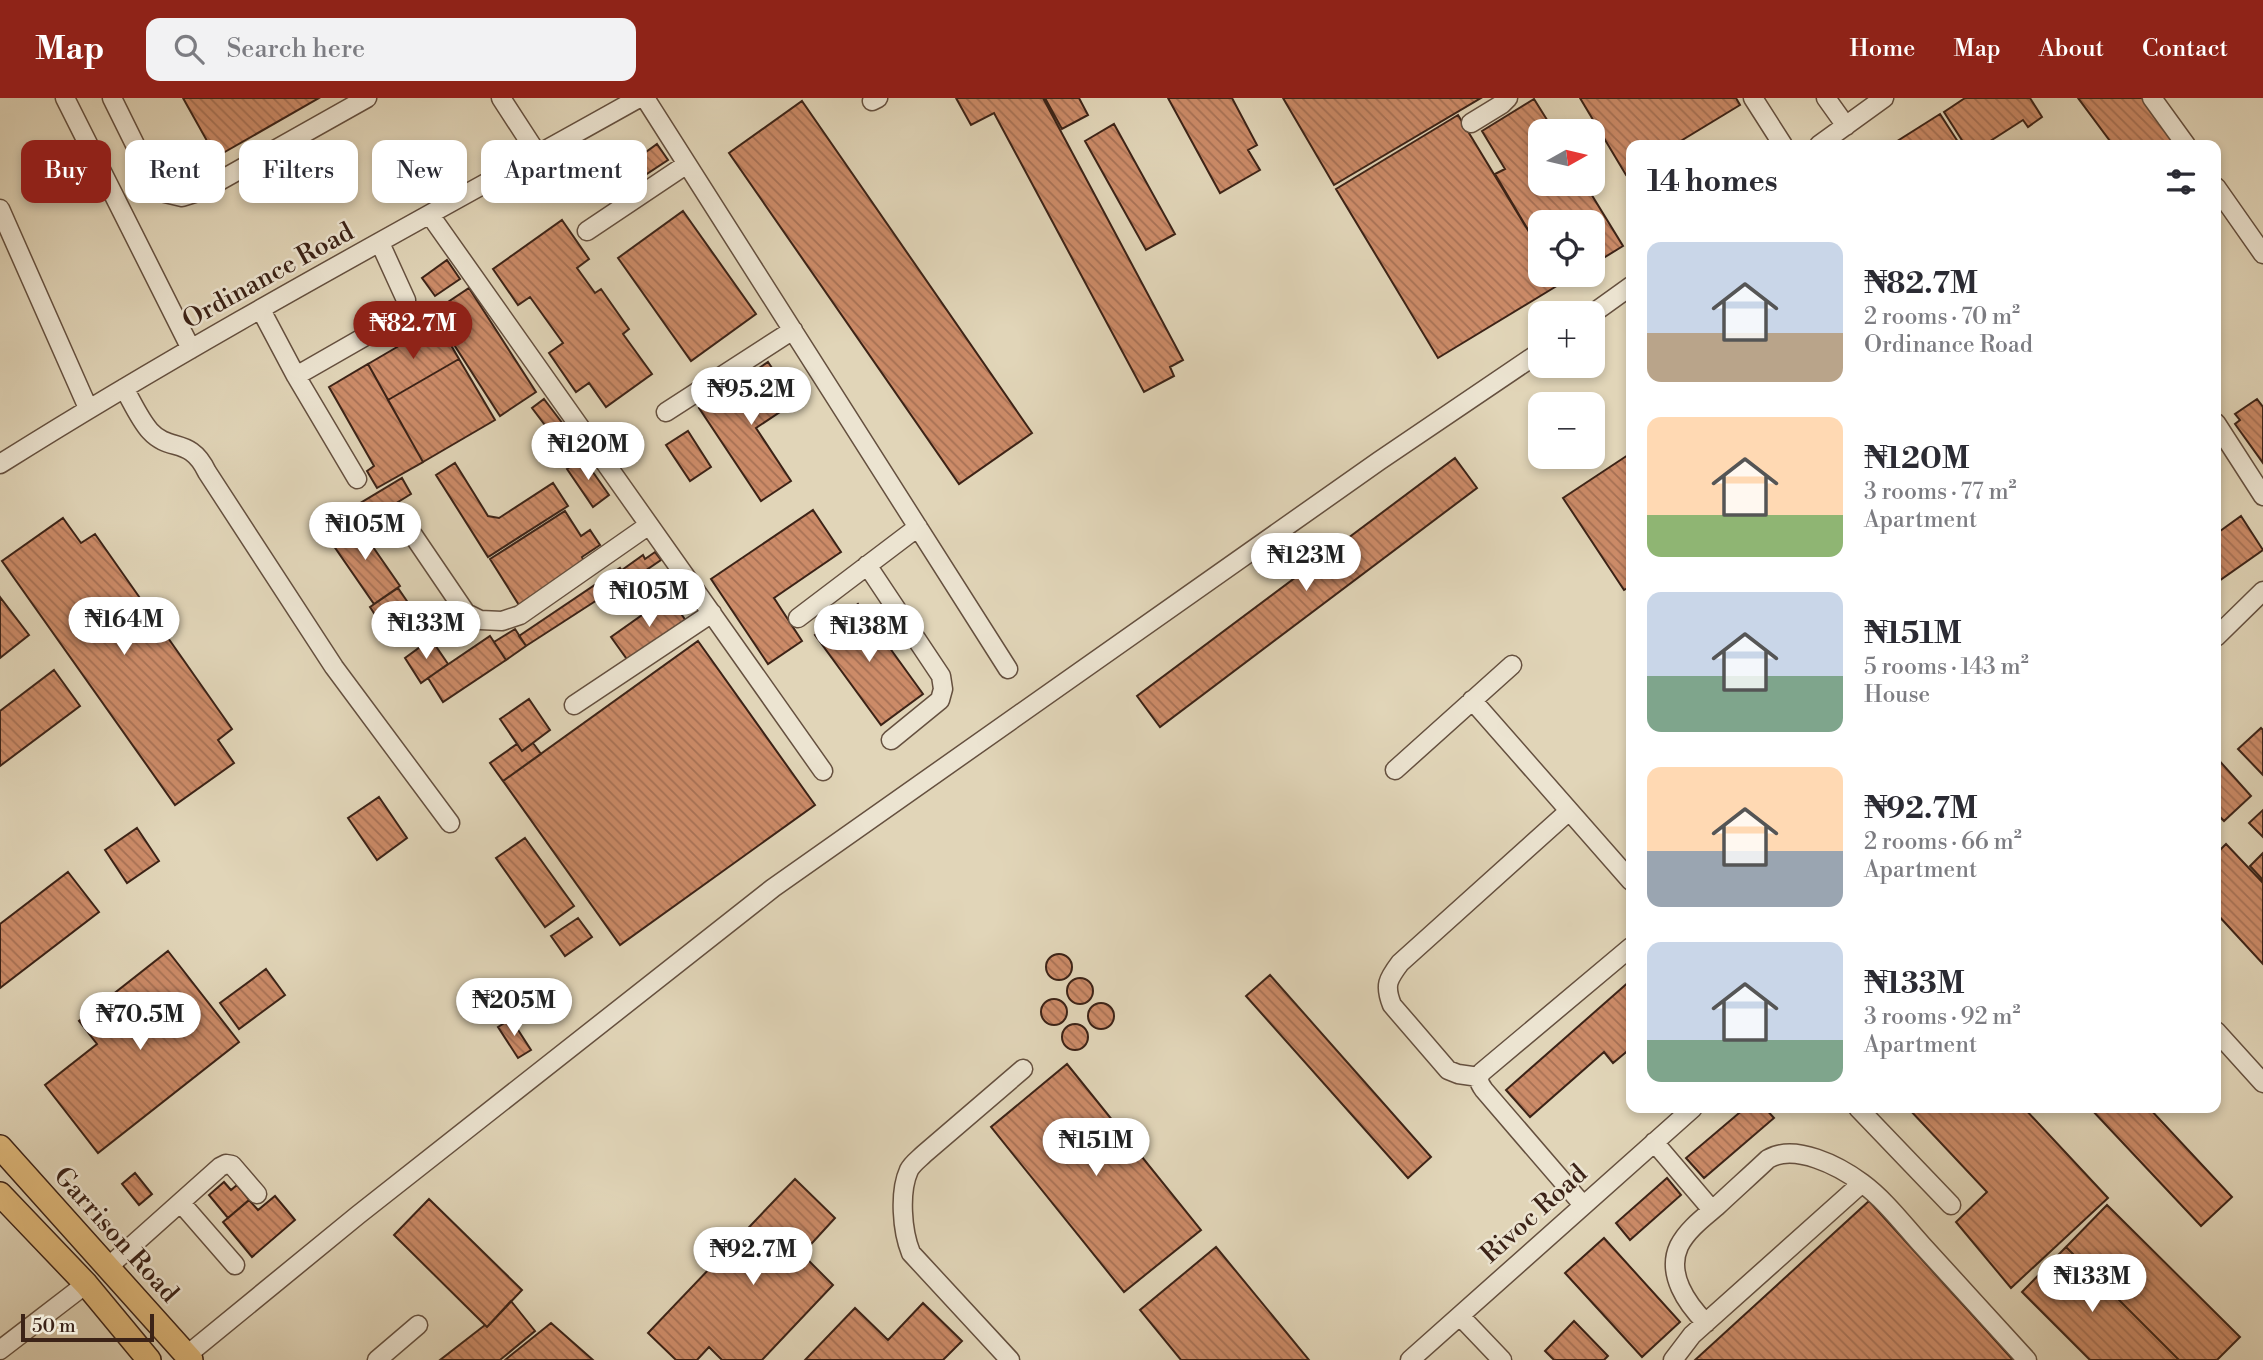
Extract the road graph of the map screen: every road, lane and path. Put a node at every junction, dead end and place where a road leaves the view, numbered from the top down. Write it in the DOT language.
graph roads {
  1 [pos="65,98"];
  2 [pos="112,98"];
  3 [pos="366,98"];
  4 [pos="501,98"];
  5 [pos="639,98"];
  6 [pos="645,98"];
  7 [pos="1508,98"];
  8 [pos="1753,98"];
  9 [pos="1826,98"];
  10 [pos="1884,98"];
  11 [pos="2152,98"];
  12 [pos="1471,123"];
  13 [pos="1846,126"];
  14 [pos="528,140"];
  15 [pos="565,140"];
  16 [pos="1780,140"];
  17 [pos="1826,140"];
  18 [pos="2182,140"];
  19 [pos="687,164"];
  20 [pos="481,187"];
  21 [pos="2221,194"];
  22 [pos="0,209"];
  23 [pos="430,215"];
  24 [pos="587,231"];
  25 [pos="380,243"];
  26 [pos="2263,254"];
  27 [pos="1626,290"];
  28 [pos="1605,305"];
  29 [pos="261,310"];
  30 [pos="793,330"];
  31 [pos="191,349"];
  32 [pos="1528,360"];
  33 [pos="296,376"];
  34 [pos="124,388"];
  35 [pos="88,408"];
  36 [pos="666,412"];
  37 [pos="2221,431"];
  38 [pos="0,464"];
  39 [pos="357,479"];
  40 [pos="2263,496"];
  41 [pos="649,525"];
  42 [pos="918,527"];
  43 [pos="413,535"];
  44 [pos="867,565"];
  45 [pos="2261,596"];
  46 [pos="712,613"];
  47 [pos="798,618"];
  48 [pos="2221,632"];
  49 [pos="1512,666"];
  50 [pos="1008,669"];
  51 [pos="1472,700"];
  52 [pos="574,705"];
  53 [pos="891,740"];
  54 [pos="1395,770"];
  55 [pos="824,771"];
  56 [pos="1569,811"];
  57 [pos="450,823"];
  58 [pos="1626,875"];
  59 [pos="1626,951"];
  60 [pos="2221,1037"];
  61 [pos="1023,1069"];
  62 [pos="1479,1077"];
  63 [pos="2263,1083"];
  64 [pos="1687,1113"];
  65 [pos="1863,1113"];
  66 [pos="1654,1142"];
  67 [pos="0,1147"];
  68 [pos="1862,1183"];
  69 [pos="0,1194"];
  70 [pos="257,1194"];
  71 [pos="181,1203"];
  72 [pos="1583,1205"];
  73 [pos="1951,1205"];
  74 [pos="1712,1210"];
  75 [pos="235,1265"];
  76 [pos="107,1267"];
  77 [pos="86,1284"];
  78 [pos="1460,1316"];
  79 [pos="1706,1323"];
  80 [pos="418,1325"];
  81 [pos="0,1350"];
  82 [pos="189,1357"];
  83 [pos="149,1360"];
  84 [pos="377,1360"];
  85 [pos="1010,1360"];
  86 [pos="1410,1360"];
  87 [pos="1502,1360"];
  88 [pos="1673,1360"];
  89 [pos="2027,1360"];
  1 -- 31 [label="street"];
  2 -- 3 [label="street"];
  4 -- 14 [label="street"];
  5 -- 15 [label="street, Ordinance Road"];
  6 -- 19 [label="street"];
  7 -- 12 [label="street"];
  8 -- 16 [label="street"];
  9 -- 13 [label="street"];
  10 -- 13 [label="street"];
  11 -- 18 [label="street"];
  13 -- 17 [label="street"];
  19 -- 24 [label="street"];
  19 -- 30 [label="street"];
  20 -- 23 [label="street, Ordinance Road"];
  21 -- 26 [label="street"];
  22 -- 35 [label="street"];
  23 -- 25 [label="street, Ordinance Road"];
  23 -- 41 [label="street"];
  25 -- 29 [label="street, Ordinance Road"];
  25 -- 33 [label="street"];
  27 -- 28 [label="street"];
  29 -- 31 [label="street, Ordinance Road"];
  29 -- 33 [label="street"];
  30 -- 36 [label="street"];
  30 -- 42 [label="street"];
  31 -- 34 [label="street, Ordinance Road"];
  32 -- 82 [label="street"];
  33 -- 39 [label="street"];
  34 -- 35 [label="street, Ordinance Road"];
  34 -- 57 [label="street"];
  35 -- 38 [label="street, Ordinance Road"];
  37 -- 40 [label="street"];
  41 -- 43 [label="street"];
  41 -- 46 [label="street"];
  42 -- 44 [label="street"];
  42 -- 50 [label="street"];
  44 -- 47 [label="street"];
  44 -- 53 [label="street"];
  45 -- 48 [label="street"];
  46 -- 52 [label="street"];
  46 -- 55 [label="street"];
  49 -- 51 [label="street"];
  51 -- 54 [label="street"];
  51 -- 56 [label="street"];
  56 -- 58 [label="street"];
  56 -- 62 [label="street"];
  59 -- 62 [label="street"];
  60 -- 63 [label="street"];
  61 -- 85 [label="street"];
  62 -- 72 [label="street"];
  64 -- 66 [label="street, Rivoc Road"];
  65 -- 73 [label="street"];
  66 -- 72 [label="street, Rivoc Road"];
  66 -- 74 [label="street"];
  67 -- 76 [label="main road, Garrison Road"];
  68 -- 74 [label="street"];
  68 -- 79 [label="street"];
  68 -- 89 [label="street"];
  69 -- 77 [label="main road"];
  70 -- 71 [label="street"];
  71 -- 75 [label="street"];
  71 -- 76 [label="street"];
  72 -- 78 [label="street, Rivoc Road"];
  74 -- 79 [label="street"];
  76 -- 82 [label="main road, Garrison Road"];
  77 -- 81 [label="street"];
  77 -- 83 [label="main road"];
  78 -- 86 [label="street, Rivoc Road"];
  78 -- 87 [label="street"];
  79 -- 88 [label="street"];
  80 -- 84 [label="street"];
}
